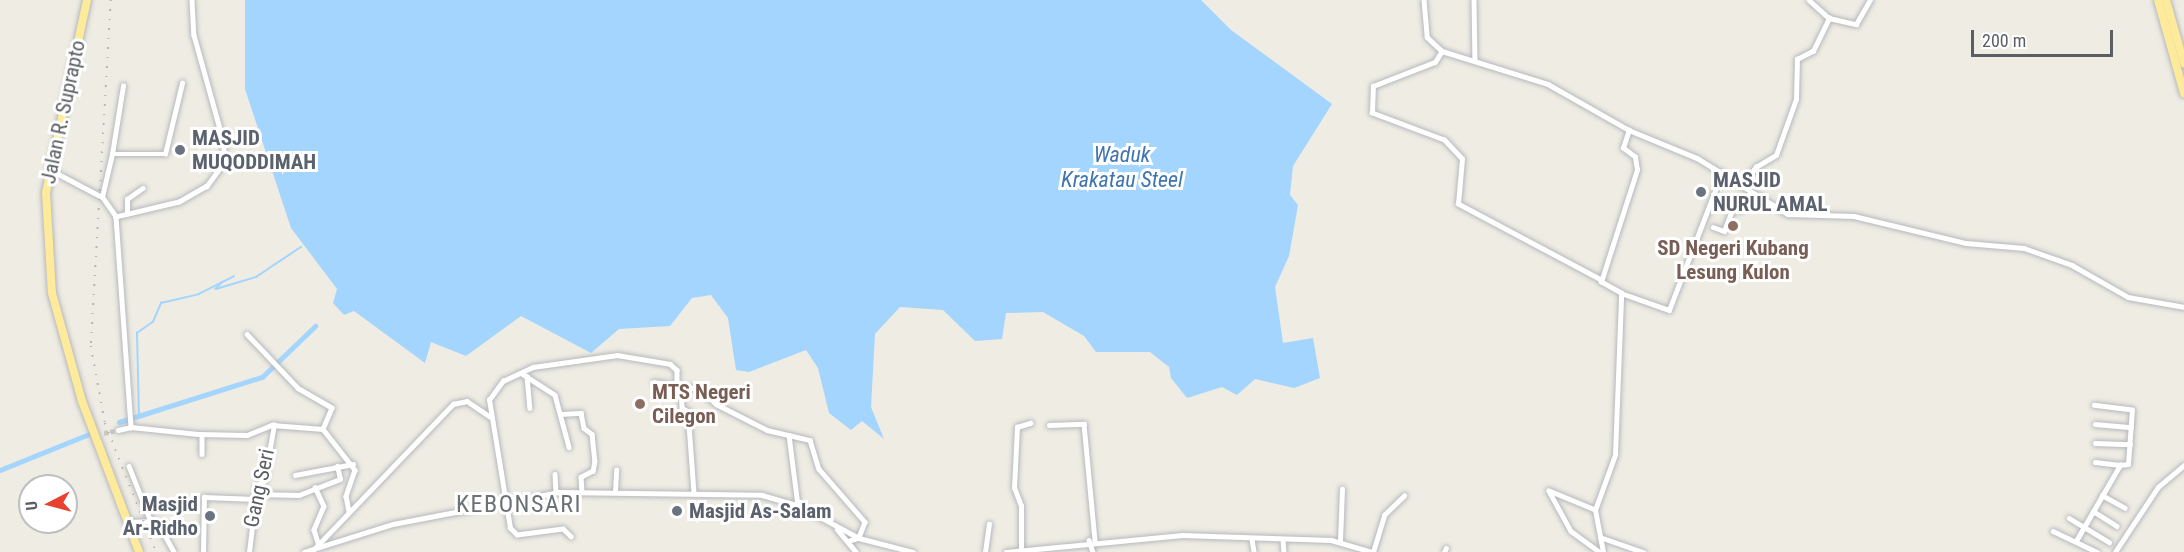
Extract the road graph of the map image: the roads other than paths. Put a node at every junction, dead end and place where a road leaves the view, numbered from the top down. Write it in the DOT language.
graph roads {
  1 [pos="87,0"];
  2 [pos="192,0"];
  3 [pos="1424,0"];
  4 [pos="1474,0"];
  5 [pos="1809,0"];
  6 [pos="1870,0"];
  7 [pos="2158,0"];
  8 [pos="2166,0"];
  9 [pos="1829,18"];
  10 [pos="1442,51"];
  11 [pos="1475,61"];
  12 [pos="2184,63"];
  13 [pos="182,83"];
  14 [pos="123,86"];
  15 [pos="2184,93"];
  16 [pos="1629,130"];
  17 [pos="112,154"];
  18 [pos="49,168"];
  19 [pos="1722,173"];
  20 [pos="1742,186"];
  21 [pos="143,188"];
  22 [pos="1751,192"];
  23 [pos="102,197"];
  24 [pos="127,214"];
  25 [pos="116,217"];
  26 [pos="1713,226"];
  27 [pos="1601,280"];
  28 [pos="1621,293"];
  29 [pos="2184,307"];
  30 [pos="247,334"];
  31 [pos="521,373"];
  32 [pos="526,376"];
  33 [pos="654,381"];
  34 [pos="679,386"];
  35 [pos="2094,405"];
  36 [pos="530,408"];
  37 [pos="560,414"];
  38 [pos="489,417"];
  39 [pos="1030,423"];
  40 [pos="130,424"];
  41 [pos="1049,424"];
  42 [pos="2094,424"];
  43 [pos="274,426"];
  44 [pos="2131,427"];
  45 [pos="323,429"];
  46 [pos="118,430"];
  47 [pos="93,432"];
  48 [pos="104,433"];
  49 [pos="202,434"];
  50 [pos="789,435"];
  51 [pos="2095,443"];
  52 [pos="2130,444"];
  53 [pos="569,447"];
  54 [pos="202,454"];
  55 [pos="2095,462"];
  56 [pos="353,464"];
  57 [pos="2120,465"];
  58 [pos="2184,465"];
  59 [pos="129,466"];
  60 [pos="337,466"];
  61 [pos="616,470"];
  62 [pos="555,474"];
  63 [pos="295,475"];
  64 [pos="315,488"];
  65 [pos="1342,489"];
  66 [pos="556,492"];
  67 [pos="582,492"];
  68 [pos="615,492"];
  69 [pos="694,493"];
  70 [pos="2102,495"];
  71 [pos="255,496"];
  72 [pos="1404,496"];
  73 [pos="506,499"];
  74 [pos="798,505"];
  75 [pos="2125,508"];
  76 [pos="1595,510"];
  77 [pos="2093,511"];
  78 [pos="349,512"];
  79 [pos="2069,518"];
  80 [pos="150,519"];
  81 [pos="128,522"];
  82 [pos="989,524"];
  83 [pos="833,525"];
  84 [pos="2117,526"];
  85 [pos="2084,527"];
  86 [pos="2053,531"];
  87 [pos="571,537"];
  88 [pos="1600,537"];
  89 [pos="860,538"];
  90 [pos="1252,539"];
  91 [pos="1283,539"];
  92 [pos="1092,540"];
  93 [pos="1340,541"];
  94 [pos="2076,541"];
  95 [pos="318,542"];
  96 [pos="850,542"];
  97 [pos="2109,542"];
  98 [pos="314,549"];
  99 [pos="1020,551"];
  100 [pos="139,552"];
  101 [pos="174,552"];
  102 [pos="203,552"];
  103 [pos="249,552"];
  104 [pos="304,552"];
  105 [pos="856,552"];
  106 [pos="913,552"];
  107 [pos="985,552"];
  108 [pos="1006,552"];
  109 [pos="1093,552"];
  110 [pos="1254,552"];
  111 [pos="1284,552"];
  112 [pos="1373,552"];
  113 [pos="1602,552"];
  114 [pos="1643,552"];
  115 [pos="2097,552"];
  116 [pos="2115,552"];
  1 -- 18 [label="highway, Jalan R. Suprapto"];
  2 -- 24 [label="street"];
  3 -- 10 [label="street"];
  4 -- 11 [label="street"];
  5 -- 9 [label="street"];
  6 -- 9 [label="street"];
  7 -- 15 [label="highway"];
  8 -- 12 [label="highway"];
  9 -- 20 [label="street"];
  10 -- 11 [label="street"];
  10 -- 27 [label="street"];
  11 -- 16 [label="street"];
  13 -- 17 [label="street"];
  14 -- 17 [label="street"];
  16 -- 19 [label="street"];
  16 -- 27 [label="street"];
  17 -- 23 [label="street"];
  18 -- 23 [label="street"];
  18 -- 47 [label="highway, Jalan R. Suprapto"];
  19 -- 20 [label="street"];
  19 -- 28 [label="street"];
  20 -- 22 [label="street"];
  21 -- 24 [label="street"];
  22 -- 26 [label="street"];
  22 -- 29 [label="street"];
  23 -- 25 [label="street"];
  24 -- 25 [label="street"];
  25 -- 40 [label="street"];
  27 -- 28 [label="street"];
  28 -- 76 [label="street"];
  30 -- 45 [label="street"];
  31 -- 32 [label="street"];
  31 -- 34 [label="street"];
  31 -- 38 [label="street"];
  32 -- 36 [label="street"];
  32 -- 37 [label="street"];
  33 -- 34 [label="street"];
  34 -- 50 [label="street"];
  34 -- 69 [label="street"];
  35 -- 44 [label="street"];
  37 -- 53 [label="street"];
  37 -- 67 [label="street"];
  38 -- 73 [label="street"];
  38 -- 78 [label="street"];
  39 -- 99 [label="street"];
  40 -- 46 [label="street"];
  40 -- 49 [label="street"];
  41 -- 92 [label="street"];
  42 -- 44 [label="street"];
  43 -- 45 [label="street"];
  43 -- 49 [label="street"];
  43 -- 71 [label="street, Gang Seri"];
  44 -- 52 [label="street"];
  45 -- 56 [label="street"];
  47 -- 48 [label="street"];
  47 -- 81 [label="highway, Jalan R. Suprapto"];
  49 -- 54 [label="street"];
  50 -- 74 [label="street"];
  50 -- 89 [label="street"];
  51 -- 52 [label="street"];
  52 -- 57 [label="street"];
  55 -- 57 [label="street"];
  56 -- 60 [label="street"];
  56 -- 78 [label="street"];
  57 -- 70 [label="street"];
  58 -- 116 [label="street"];
  59 -- 80 [label="street"];
  60 -- 63 [label="street"];
  60 -- 64 [label="street"];
  61 -- 68 [label="street"];
  62 -- 66 [label="street"];
  64 -- 71 [label="street"];
  64 -- 95 [label="street"];
  65 -- 93 [label="street"];
  66 -- 67 [label="street"];
  66 -- 73 [label="street"];
  67 -- 68 [label="street"];
  68 -- 69 [label="street"];
  69 -- 74 [label="street"];
  70 -- 75 [label="street"];
  70 -- 77 [label="street"];
  71 -- 102 [label="street"];
  71 -- 103 [label="street, Gang Seri"];
  72 -- 112 [label="street"];
  73 -- 87 [label="street"];
  73 -- 98 [label="street"];
  74 -- 83 [label="street"];
  76 -- 88 [label="street"];
  76 -- 113 [label="street"];
  77 -- 84 [label="street"];
  77 -- 85 [label="street"];
  78 -- 95 [label="street"];
  79 -- 85 [label="street"];
  80 -- 81 [label="street"];
  80 -- 101 [label="street"];
  81 -- 100 [label="highway, Jalan R. Suprapto"];
  82 -- 107 [label="street"];
  83 -- 89 [label="street"];
  83 -- 96 [label="street"];
  85 -- 94 [label="street"];
  85 -- 97 [label="street"];
  86 -- 94 [label="street"];
  88 -- 113 [label="street"];
  88 -- 114 [label="street"];
  89 -- 96 [label="street"];
  89 -- 106 [label="street"];
  90 -- 91 [label="street"];
  90 -- 92 [label="street"];
  90 -- 110 [label="street"];
  91 -- 93 [label="street"];
  91 -- 111 [label="street"];
  92 -- 99 [label="street"];
  92 -- 109 [label="street"];
  93 -- 112 [label="street"];
  94 -- 115 [label="street"];
  95 -- 98 [label="street"];
  96 -- 105 [label="street"];
  98 -- 104 [label="street"];
  99 -- 108 [label="street"];
}
